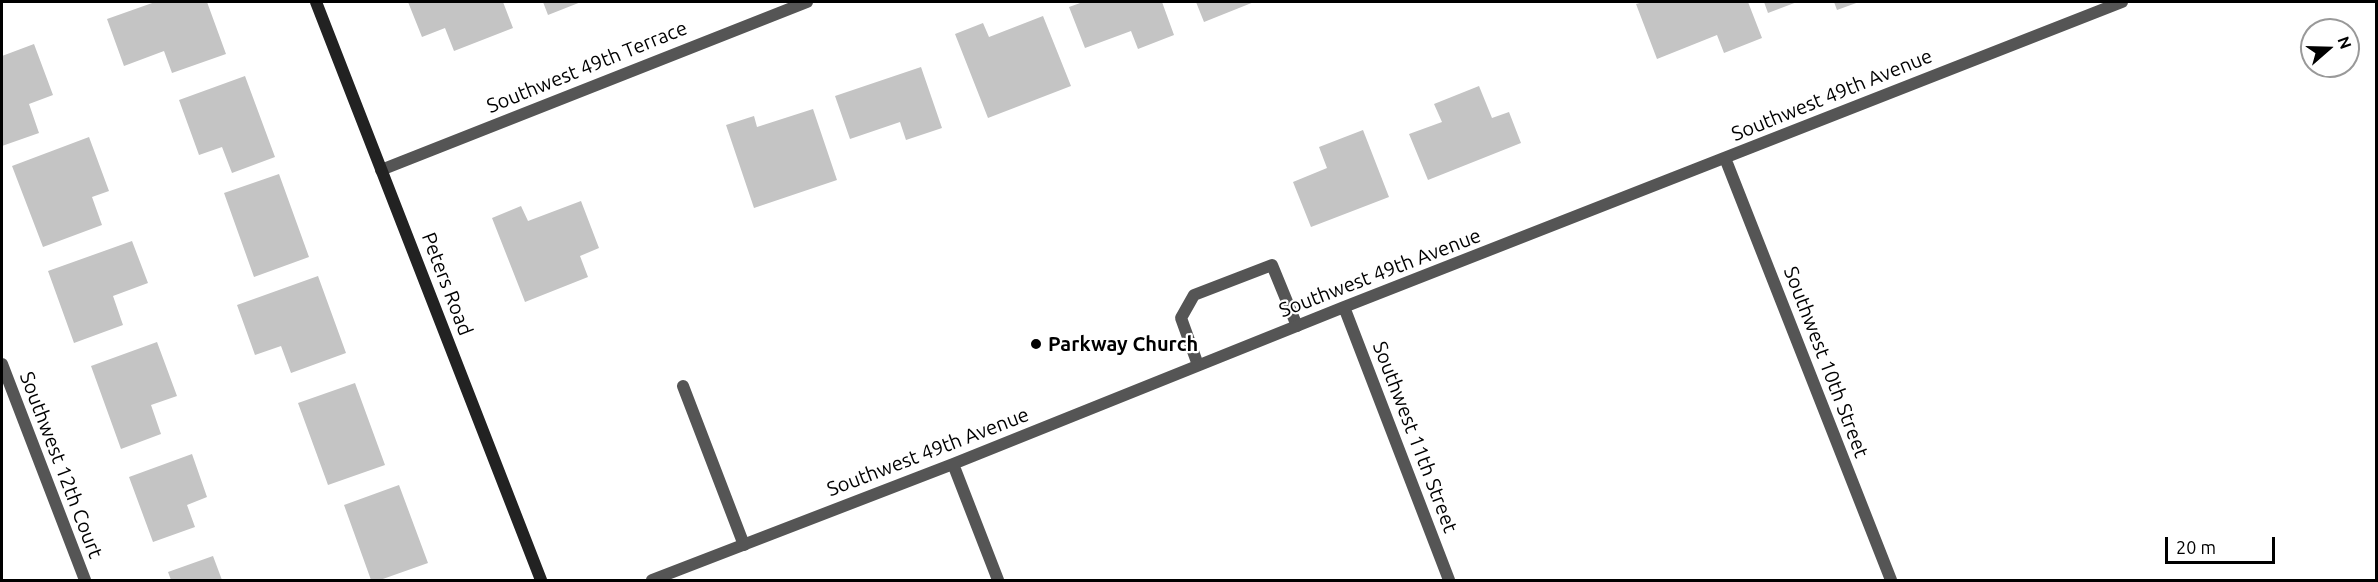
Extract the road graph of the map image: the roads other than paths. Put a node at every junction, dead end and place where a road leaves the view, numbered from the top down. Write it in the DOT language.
graph roads {
  1 [pos="316,2"];
  2 [pos="807,2"];
  3 [pos="2121,2"];
  4 [pos="1725,158"];
  5 [pos="381,170"];
  6 [pos="1344,307"];
  7 [pos="1297,326"];
  8 [pos="2,364"];
  9 [pos="1198,365"];
  10 [pos="683,386"];
  11 [pos="953,464"];
  12 [pos="744,545"];
  13 [pos="85,580"];
  14 [pos="541,580"];
  15 [pos="652,580"];
  16 [pos="998,580"];
  17 [pos="1449,580"];
  18 [pos="1891,580"];
  1 -- 5 [label="main road, Peters Road"];
  2 -- 5 [label="street, Southwest 49th Terrace"];
  3 -- 4 [label="street, Southwest 49th Avenue"];
  4 -- 6 [label="street, Southwest 49th Avenue"];
  4 -- 18 [label="street, Southwest 10th Street"];
  5 -- 14 [label="main road, Peters Road"];
  6 -- 7 [label="street, Southwest 49th Avenue"];
  6 -- 17 [label="street, Southwest 11th Street"];
  7 -- 9 [label="street, Southwest 49th Avenue"];
  7 -- 9 [label="street"];
  8 -- 13 [label="street, Southwest 12th Court"];
  9 -- 11 [label="street, Southwest 49th Avenue"];
  10 -- 12 [label="street"];
  11 -- 12 [label="street, Southwest 49th Avenue"];
  11 -- 16 [label="street"];
  12 -- 15 [label="street, Southwest 49th Avenue"];
}
